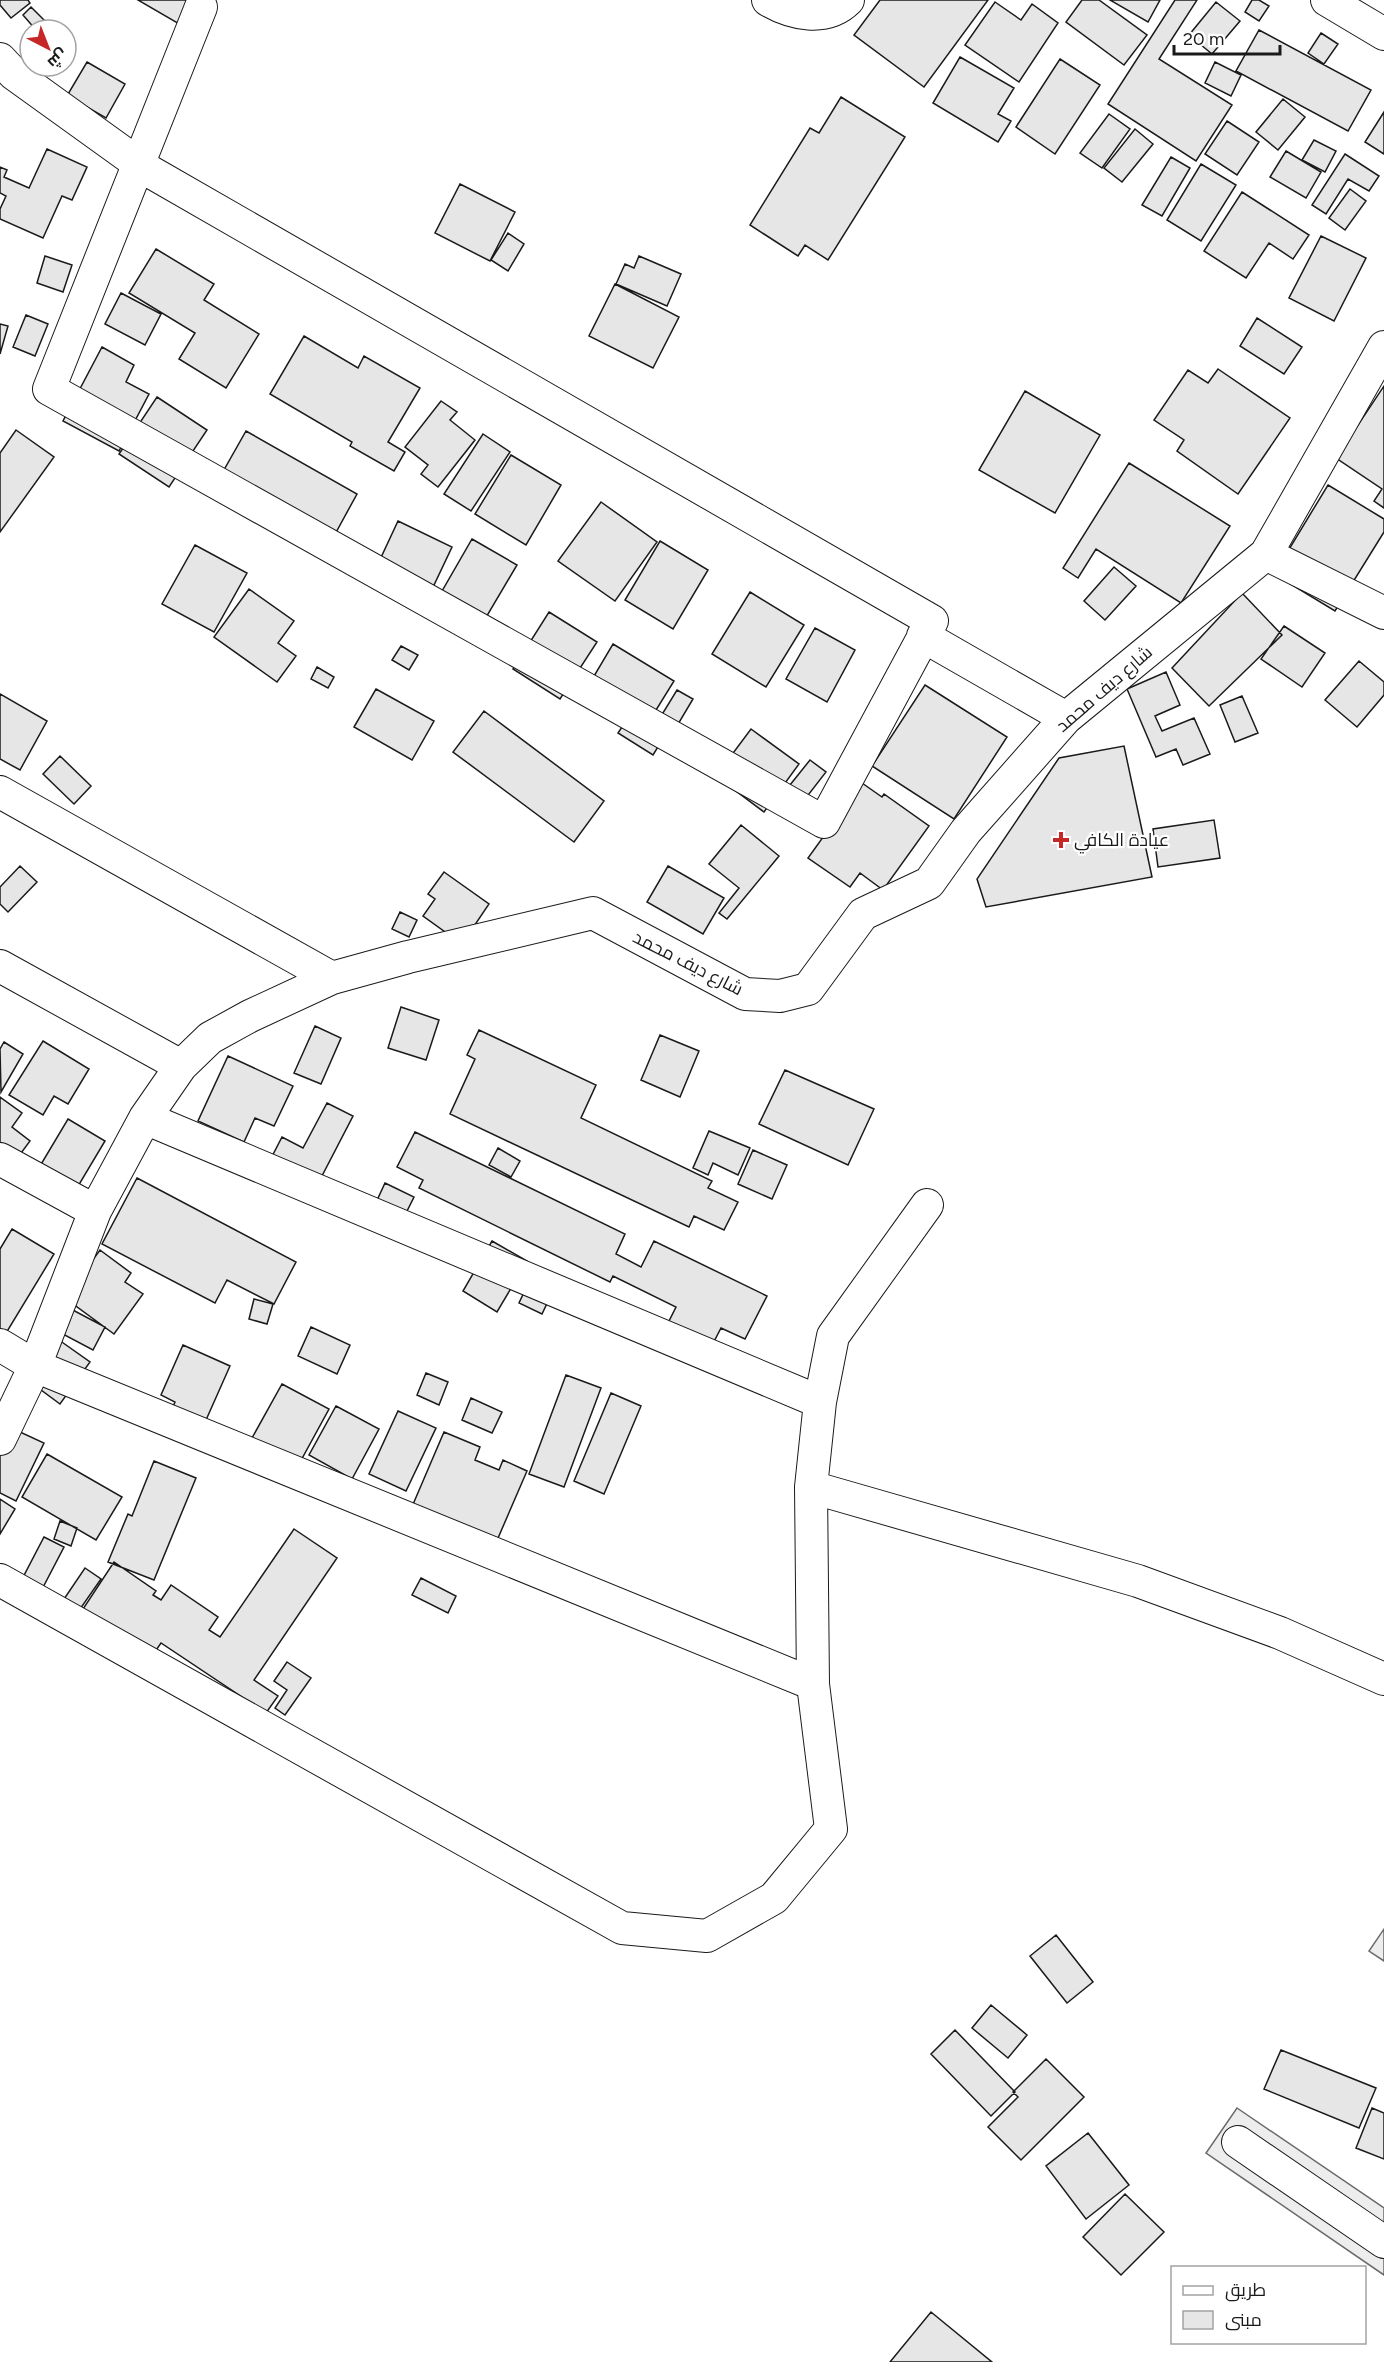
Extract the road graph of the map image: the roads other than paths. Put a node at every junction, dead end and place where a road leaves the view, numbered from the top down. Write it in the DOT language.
graph roads {
  1 [pos="768,0"];
  2 [pos="848,0"];
  3 [pos="1327,0"];
  4 [pos="201,7"];
  5 [pos="1384,34"];
  6 [pos="0,59"];
  7 [pos="139,164"];
  8 [pos="1384,347"];
  9 [pos="1266,554"];
  10 [pos="1384,613"];
  11 [pos="923,636"];
  12 [pos="1066,718"];
  13 [pos="0,792"];
  14 [pos="0,966"];
  15 [pos="332,978"];
  16 [pos="181,1066"];
  17 [pos="145,1118"];
  18 [pos="0,1159"];
  19 [pos="927,1205"];
  20 [pos="95,1211"];
  21 [pos="0,1345"];
  22 [pos="35,1366"];
  23 [pos="820,1402"];
  24 [pos="0,1439"];
  25 [pos="811,1487"];
  26 [pos="0,1580"];
  27 [pos="1384,1679"];
  28 [pos="813,1684"];
  29 [pos="1238,2142"];
  30 [pos="1384,2242"];
  1 -- 2 [label="street"];
  3 -- 5 [label="street"];
  4 -- 7 [label="street"];
  6 -- 7 [label="street"];
  7 -- 11 [label="street"];
  7 -- 11 [label="street"];
  8 -- 9 [label="street"];
  9 -- 10 [label="street"];
  9 -- 12 [label="street, شارع ديف محمد"];
  11 -- 12 [label="street"];
  12 -- 15 [label="street, شارع ديف محمد"];
  13 -- 15 [label="street"];
  14 -- 16 [label="street"];
  15 -- 16 [label="street, شارع ديف محمد"];
  16 -- 17 [label="street, شارع ديف محمد"];
  17 -- 20 [label="street, شارع ديف محمد"];
  17 -- 23 [label="street"];
  18 -- 20 [label="street"];
  19 -- 23 [label="street"];
  20 -- 22 [label="street, شارع ديف محمد"];
  21 -- 22 [label="street"];
  22 -- 24 [label="street, شارع ديف محمد"];
  22 -- 28 [label="street"];
  23 -- 25 [label="street"];
  25 -- 27 [label="street"];
  25 -- 28 [label="street"];
  26 -- 28 [label="street"];
  29 -- 30 [label="street"];
}
